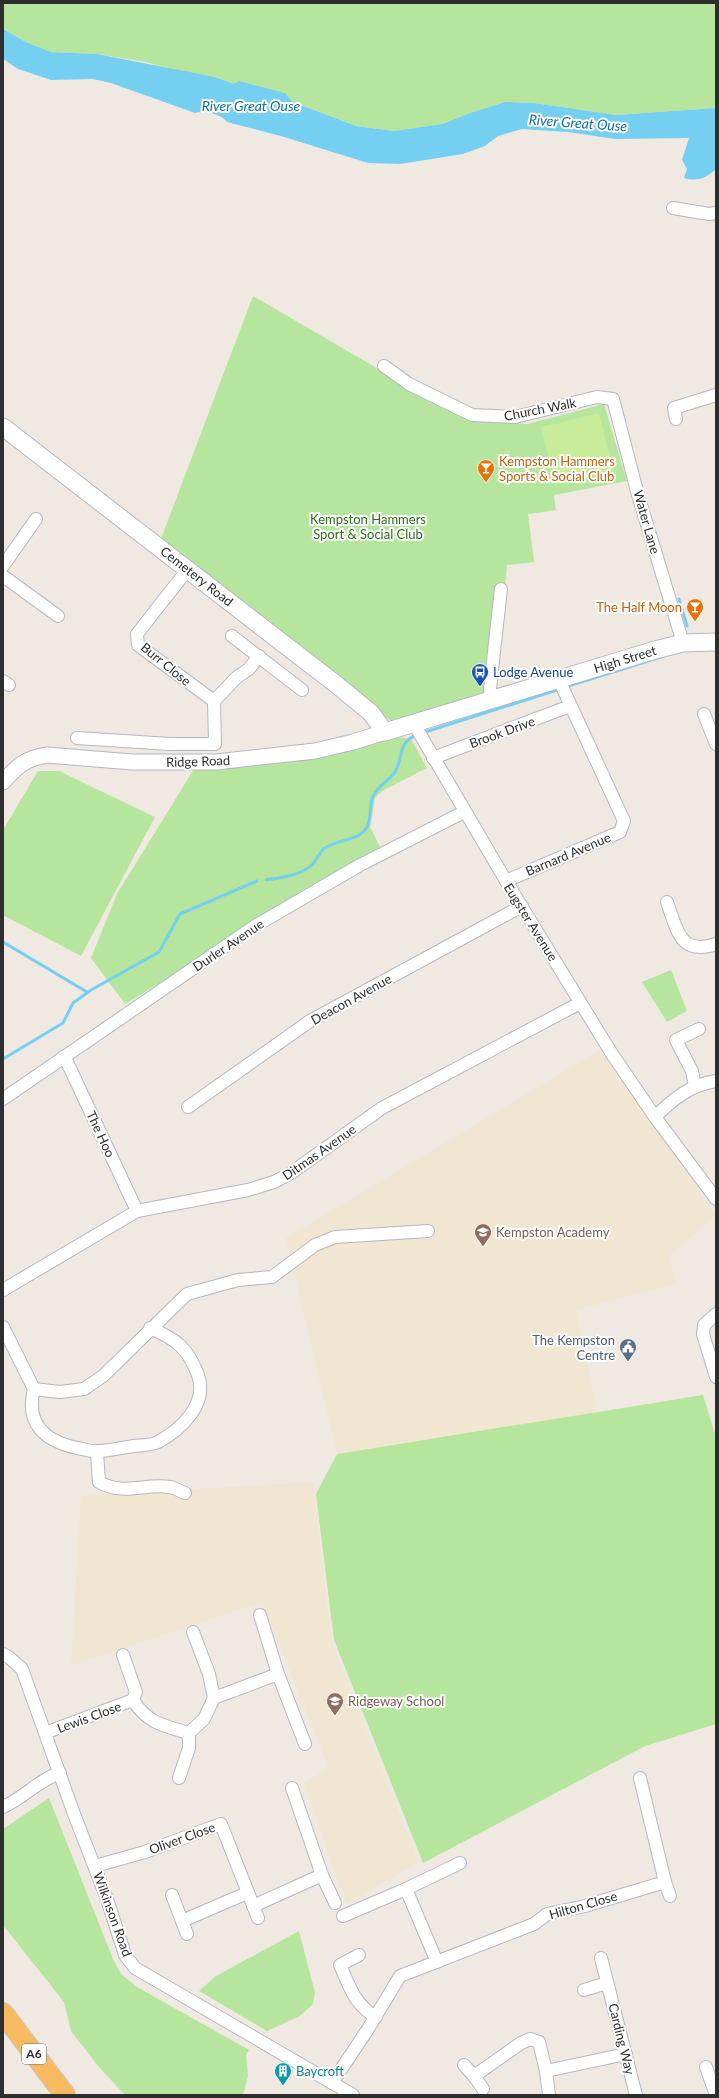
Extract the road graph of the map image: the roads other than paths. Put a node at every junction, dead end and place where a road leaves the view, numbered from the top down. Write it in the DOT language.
graph roads {
  1 [pos="673,208"];
  2 [pos="716,213"];
  3 [pos="384,366"];
  4 [pos="716,396"];
  5 [pos="613,399"];
  6 [pos="676,419"];
  7 [pos="3,427"];
  8 [pos="36,519"];
  9 [pos="3,566"];
  10 [pos="188,569"];
  11 [pos="3,576"];
  12 [pos="501,589"];
  13 [pos="58,616"];
  14 [pos="232,636"];
  15 [pos="716,642"];
  16 [pos="683,643"];
  17 [pos="259,656"];
  18 [pos="561,685"];
  19 [pos="302,690"];
  20 [pos="494,700"];
  21 [pos="214,702"];
  22 [pos="570,706"];
  23 [pos="704,714"];
  24 [pos="407,730"];
  25 [pos="77,738"];
  26 [pos="716,744"];
  27 [pos="433,758"];
  28 [pos="3,782"];
  29 [pos="464,812"];
  30 [pos="506,881"];
  31 [pos="667,902"];
  32 [pos="522,906"];
  33 [pos="716,944"];
  34 [pos="580,1003"];
  35 [pos="699,1029"];
  36 [pos="63,1057"];
  37 [pos="716,1081"];
  38 [pos="695,1086"];
  39 [pos="3,1099"];
  40 [pos="188,1107"];
  41 [pos="654,1117"];
  42 [pos="716,1199"];
  43 [pos="137,1212"];
  44 [pos="428,1231"];
  45 [pos="3,1290"];
  46 [pos="716,1314"];
  47 [pos="3,1327"];
  48 [pos="150,1328"];
  49 [pos="716,1377"];
  50 [pos="34,1389"];
  51 [pos="97,1452"];
  52 [pos="184,1493"];
  53 [pos="260,1615"];
  54 [pos="193,1632"];
  55 [pos="3,1654"];
  56 [pos="123,1655"];
  57 [pos="278,1674"];
  58 [pos="214,1698"];
  59 [pos="133,1700"];
  60 [pos="45,1733"];
  61 [pos="189,1733"];
  62 [pos="305,1744"];
  63 [pos="60,1773"];
  64 [pos="179,1778"];
  65 [pos="640,1778"];
  66 [pos="292,1788"];
  67 [pos="3,1806"];
  68 [pos="460,1863"];
  69 [pos="95,1866"];
  70 [pos="322,1874"];
  71 [pos="665,1882"];
  72 [pos="406,1889"];
  73 [pos="247,1893"];
  74 [pos="172,1895"];
  75 [pos="670,1896"];
  76 [pos="335,1903"];
  77 [pos="253,1906"];
  78 [pos="344,1916"];
  79 [pos="258,1918"];
  80 [pos="182,1921"];
  81 [pos="187,1934"];
  82 [pos="359,1955"];
  83 [pos="601,1958"];
  84 [pos="437,1962"];
  85 [pos="607,1982"];
  86 [pos="584,1990"];
  87 [pos="3,2013"];
  88 [pos="376,2016"];
  89 [pos="626,2054"];
  90 [pos="464,2065"];
  91 [pos="706,2067"];
  92 [pos="546,2071"];
  93 [pos="474,2076"];
  94 [pos="332,2083"];
  95 [pos="483,2089"];
  96 [pos="65,2095"];
  97 [pos="353,2095"];
  98 [pos="549,2095"];
  99 [pos="636,2095"];
  100 [pos="716,2095"];
  1 -- 2 [label="street"];
  3 -- 5 [label="street, Church Walk"];
  4 -- 6 [label="street"];
  5 -- 16 [label="street, Water Lane"];
  7 -- 10 [label="main road, Cemetery Road"];
  8 -- 9 [label="street"];
  10 -- 21 [label="street, Burr Close"];
  10 -- 24 [label="main road, Cemetery Road"];
  11 -- 13 [label="street"];
  12 -- 20 [label="street"];
  14 -- 17 [label="street"];
  15 -- 16 [label="main road, High Street"];
  16 -- 18 [label="main road, High Street"];
  17 -- 19 [label="street"];
  17 -- 21 [label="street"];
  18 -- 20 [label="main road, High Street"];
  18 -- 22 [label="street"];
  20 -- 24 [label="main road, High Street"];
  21 -- 25 [label="street"];
  22 -- 27 [label="street, Brook Drive"];
  22 -- 30 [label="street, Barnard Avenue"];
  23 -- 26 [label="street"];
  24 -- 27 [label="street, Eugster Avenue"];
  24 -- 28 [label="street, Ridge Road"];
  27 -- 29 [label="street, Eugster Avenue"];
  29 -- 30 [label="street, Eugster Avenue"];
  29 -- 36 [label="street, Durler Avenue"];
  30 -- 32 [label="street, Eugster Avenue"];
  31 -- 33 [label="street"];
  32 -- 34 [label="street, Eugster Avenue"];
  32 -- 40 [label="street, Deacon Avenue"];
  34 -- 41 [label="street, Eugster Avenue"];
  34 -- 43 [label="street, Ditmas Avenue"];
  35 -- 38 [label="street"];
  36 -- 39 [label="street, Durler Avenue"];
  36 -- 43 [label="street, The Hoo"];
  37 -- 38 [label="street"];
  38 -- 41 [label="street"];
  41 -- 42 [label="street, Eugster Avenue"];
  43 -- 45 [label="street, Ditmas Avenue"];
  44 -- 48 [label="street"];
  46 -- 49 [label="street"];
  47 -- 50 [label="street"];
  48 -- 50 [label="street"];
  48 -- 51 [label="street"];
  50 -- 51 [label="street"];
  51 -- 52 [label="street"];
  53 -- 57 [label="street"];
  54 -- 58 [label="street"];
  55 -- 60 [label="street, Wilkinson Road"];
  56 -- 59 [label="street, Lewis Close"];
  57 -- 58 [label="street"];
  57 -- 62 [label="street"];
  58 -- 61 [label="street"];
  59 -- 60 [label="street, Lewis Close"];
  59 -- 61 [label="street, Lewis Close"];
  60 -- 63 [label="street, Wilkinson Road"];
  61 -- 64 [label="street"];
  63 -- 67 [label="street"];
  63 -- 69 [label="street, Wilkinson Road"];
  65 -- 71 [label="street"];
  66 -- 70 [label="street"];
  68 -- 72 [label="street"];
  69 -- 73 [label="street, Oliver Close"];
  69 -- 94 [label="street, Wilkinson Road"];
  70 -- 76 [label="street"];
  70 -- 77 [label="street"];
  71 -- 75 [label="street"];
  71 -- 84 [label="street, Hilton Close"];
  72 -- 78 [label="street"];
  72 -- 84 [label="street"];
  73 -- 77 [label="street, Oliver Close"];
  73 -- 80 [label="street"];
  74 -- 80 [label="street"];
  77 -- 79 [label="street, Oliver Close"];
  80 -- 81 [label="street"];
  82 -- 88 [label="street"];
  83 -- 85 [label="street, Carding Way"];
  84 -- 88 [label="street, Hilton Close"];
  85 -- 86 [label="street"];
  85 -- 89 [label="street, Carding Way"];
  87 -- 96 [label="highway, A6"];
  88 -- 94 [label="street, Hilton Close"];
  89 -- 92 [label="street"];
  89 -- 99 [label="street, Carding Way"];
  90 -- 93 [label="street"];
  91 -- 100 [label="street"];
  92 -- 93 [label="street"];
  92 -- 98 [label="street"];
  93 -- 95 [label="street"];
  94 -- 97 [label="street, Wilkinson Road"];
}
